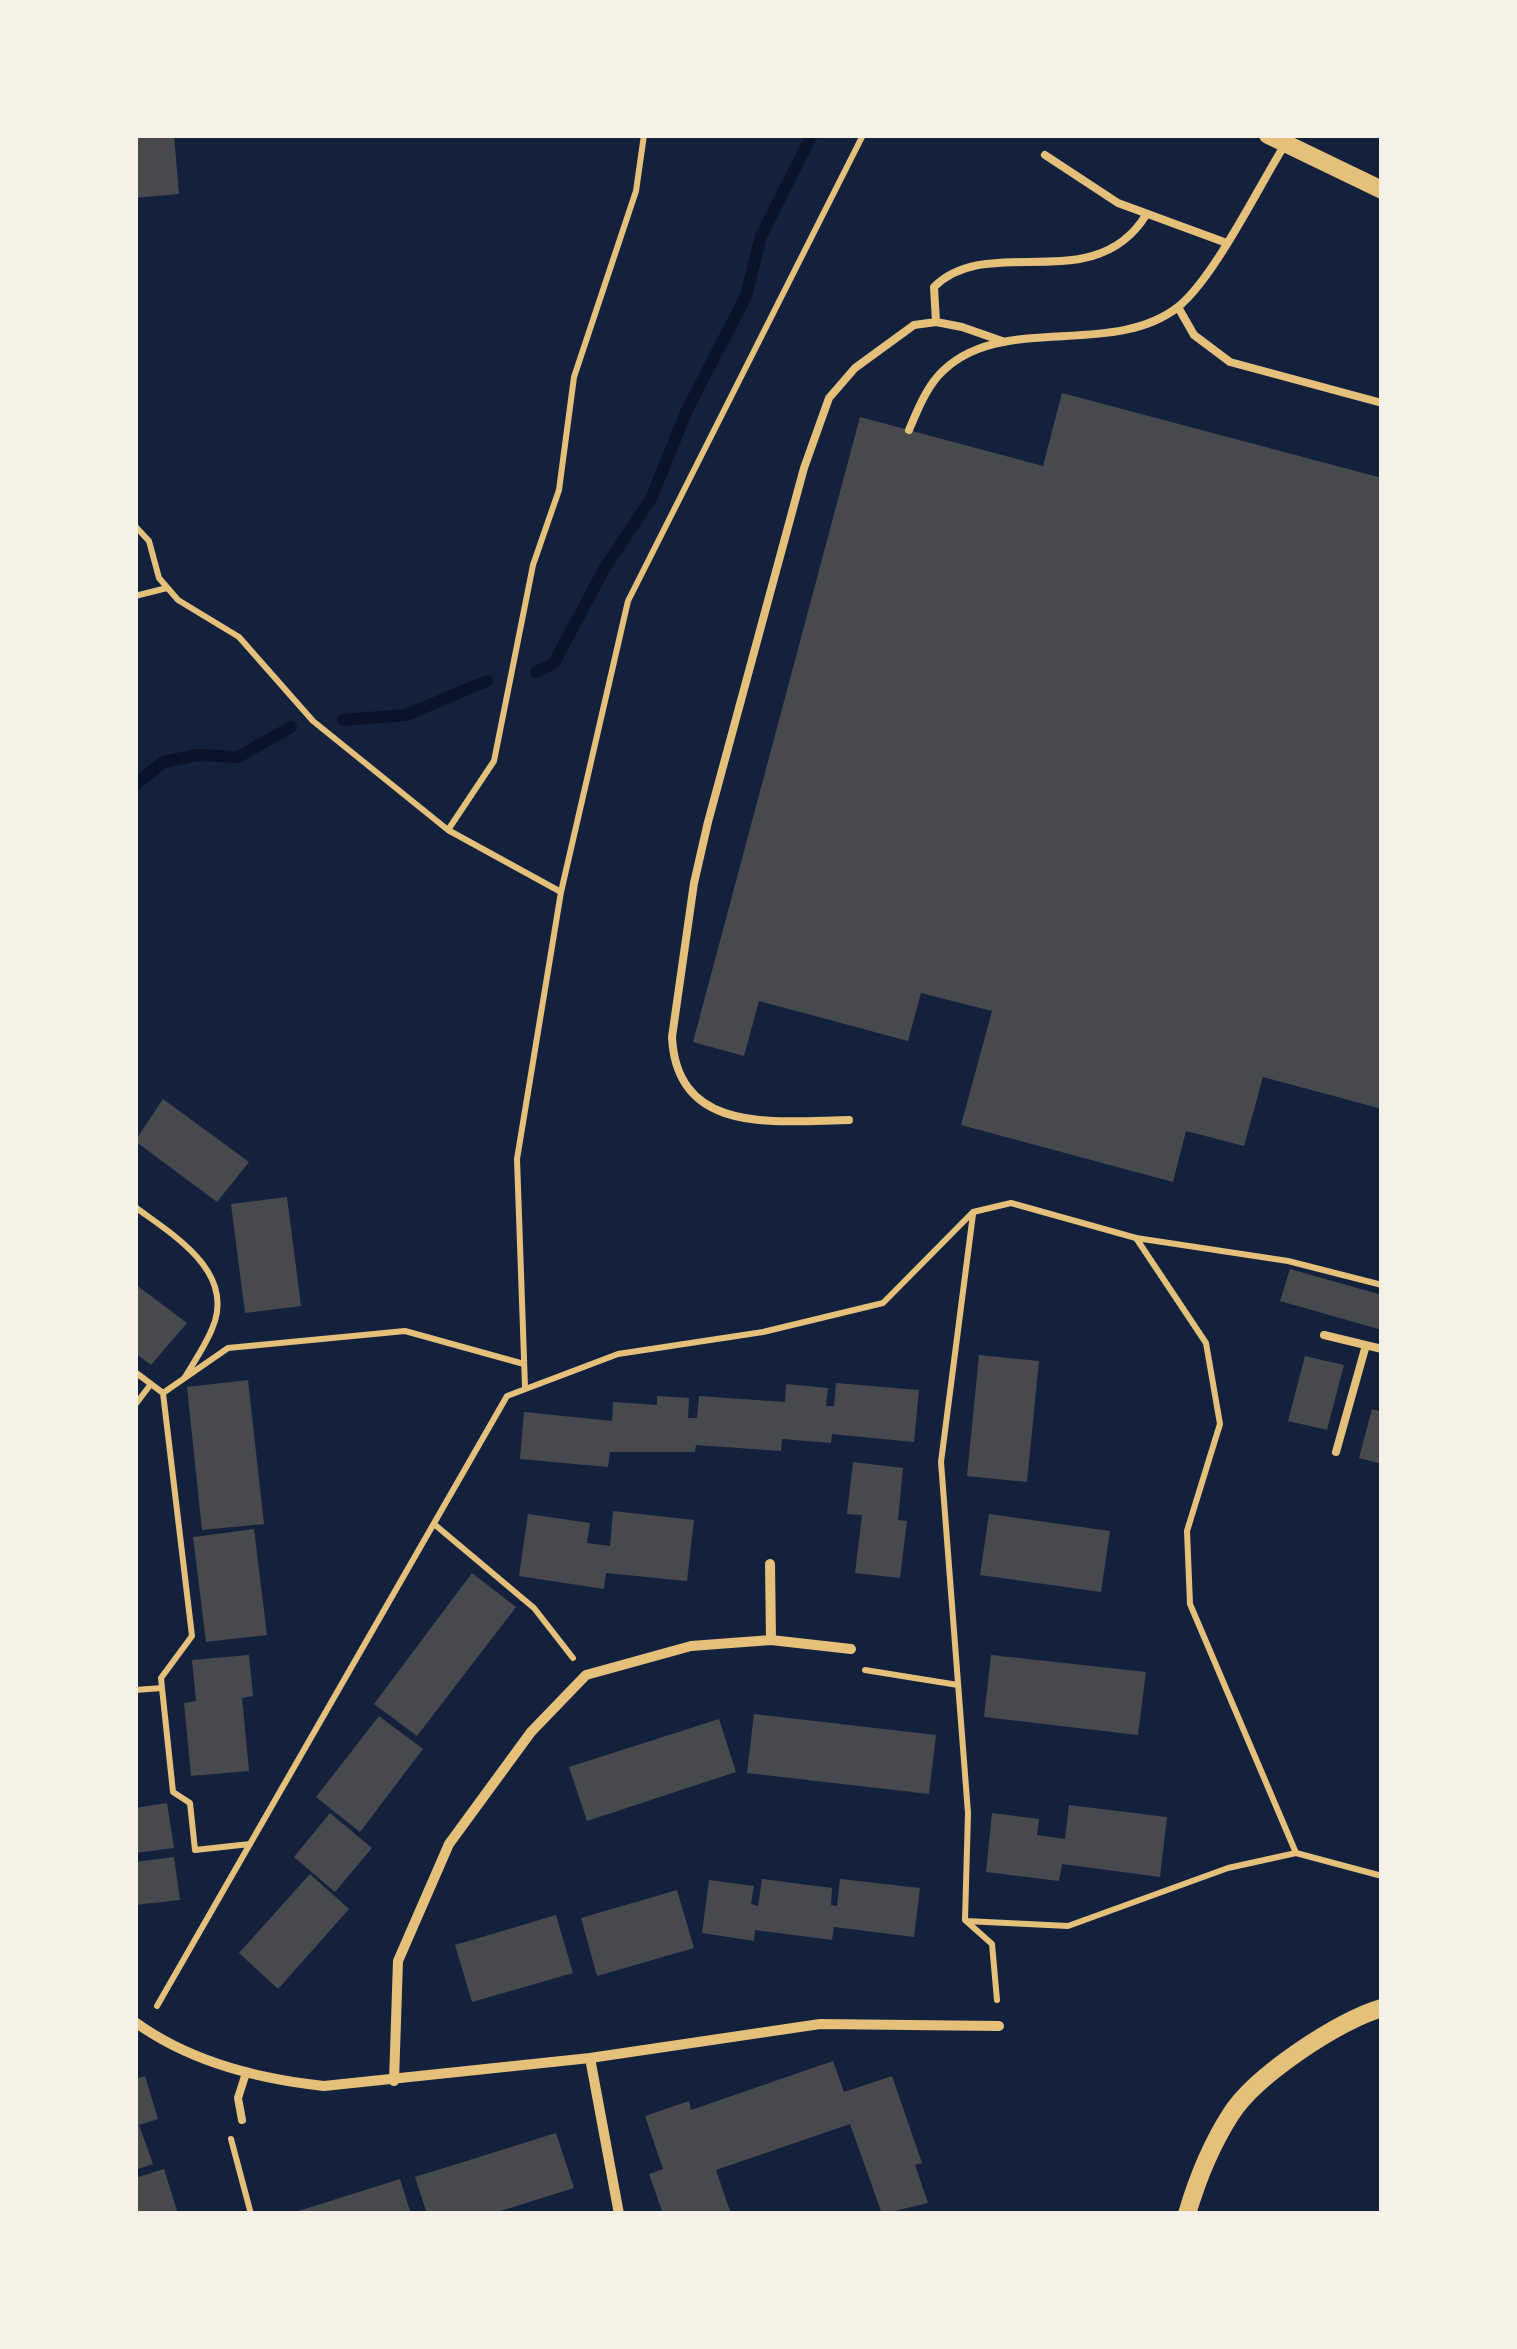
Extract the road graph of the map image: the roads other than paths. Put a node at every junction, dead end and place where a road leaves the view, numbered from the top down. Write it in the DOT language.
graph roads {
  1 [pos="1276,140"];
  2 [pos="1045,155"];
  3 [pos="1382,190"];
  4 [pos="1146,215"];
  5 [pos="1224,242"];
  6 [pos="1178,307"];
  7 [pos="936,322"];
  8 [pos="1005,342"];
  9 [pos="1382,403"];
  10 [pos="909,430"];
  11 [pos="849,1120"];
  12 [pos="1324,1335"];
  13 [pos="1366,1345"];
  14 [pos="1382,1349"];
  15 [pos="1336,1452"];
  16 [pos="770,1564"];
  17 [pos="770,1640"];
  18 [pos="852,1650"];
  19 [pos="1382,2008"];
  20 [pos="138,2024"];
  21 [pos="999,2026"];
  22 [pos="590,2058"];
  23 [pos="246,2073"];
  24 [pos="394,2081"];
  25 [pos="242,2120"];
  26 [pos="618,2214"];
  27 [pos="1187,2214"];
  1 -- 3 [label="street"];
  1 -- 5 [label="lane"];
  2 -- 4 [label="lane"];
  4 -- 5 [label="lane"];
  4 -- 7 [label="lane"];
  5 -- 6 [label="lane"];
  6 -- 8 [label="lane"];
  6 -- 9 [label="lane"];
  7 -- 8 [label="lane"];
  7 -- 11 [label="lane"];
  8 -- 10 [label="lane"];
  12 -- 13 [label="lane"];
  13 -- 14 [label="lane"];
  13 -- 15 [label="lane"];
  16 -- 17 [label="street"];
  17 -- 18 [label="street"];
  17 -- 24 [label="street"];
  19 -- 27 [label="street"];
  20 -- 23 [label="street"];
  21 -- 22 [label="street"];
  22 -- 24 [label="street"];
  22 -- 26 [label="street"];
  23 -- 24 [label="street"];
  23 -- 25 [label="lane"];
}
